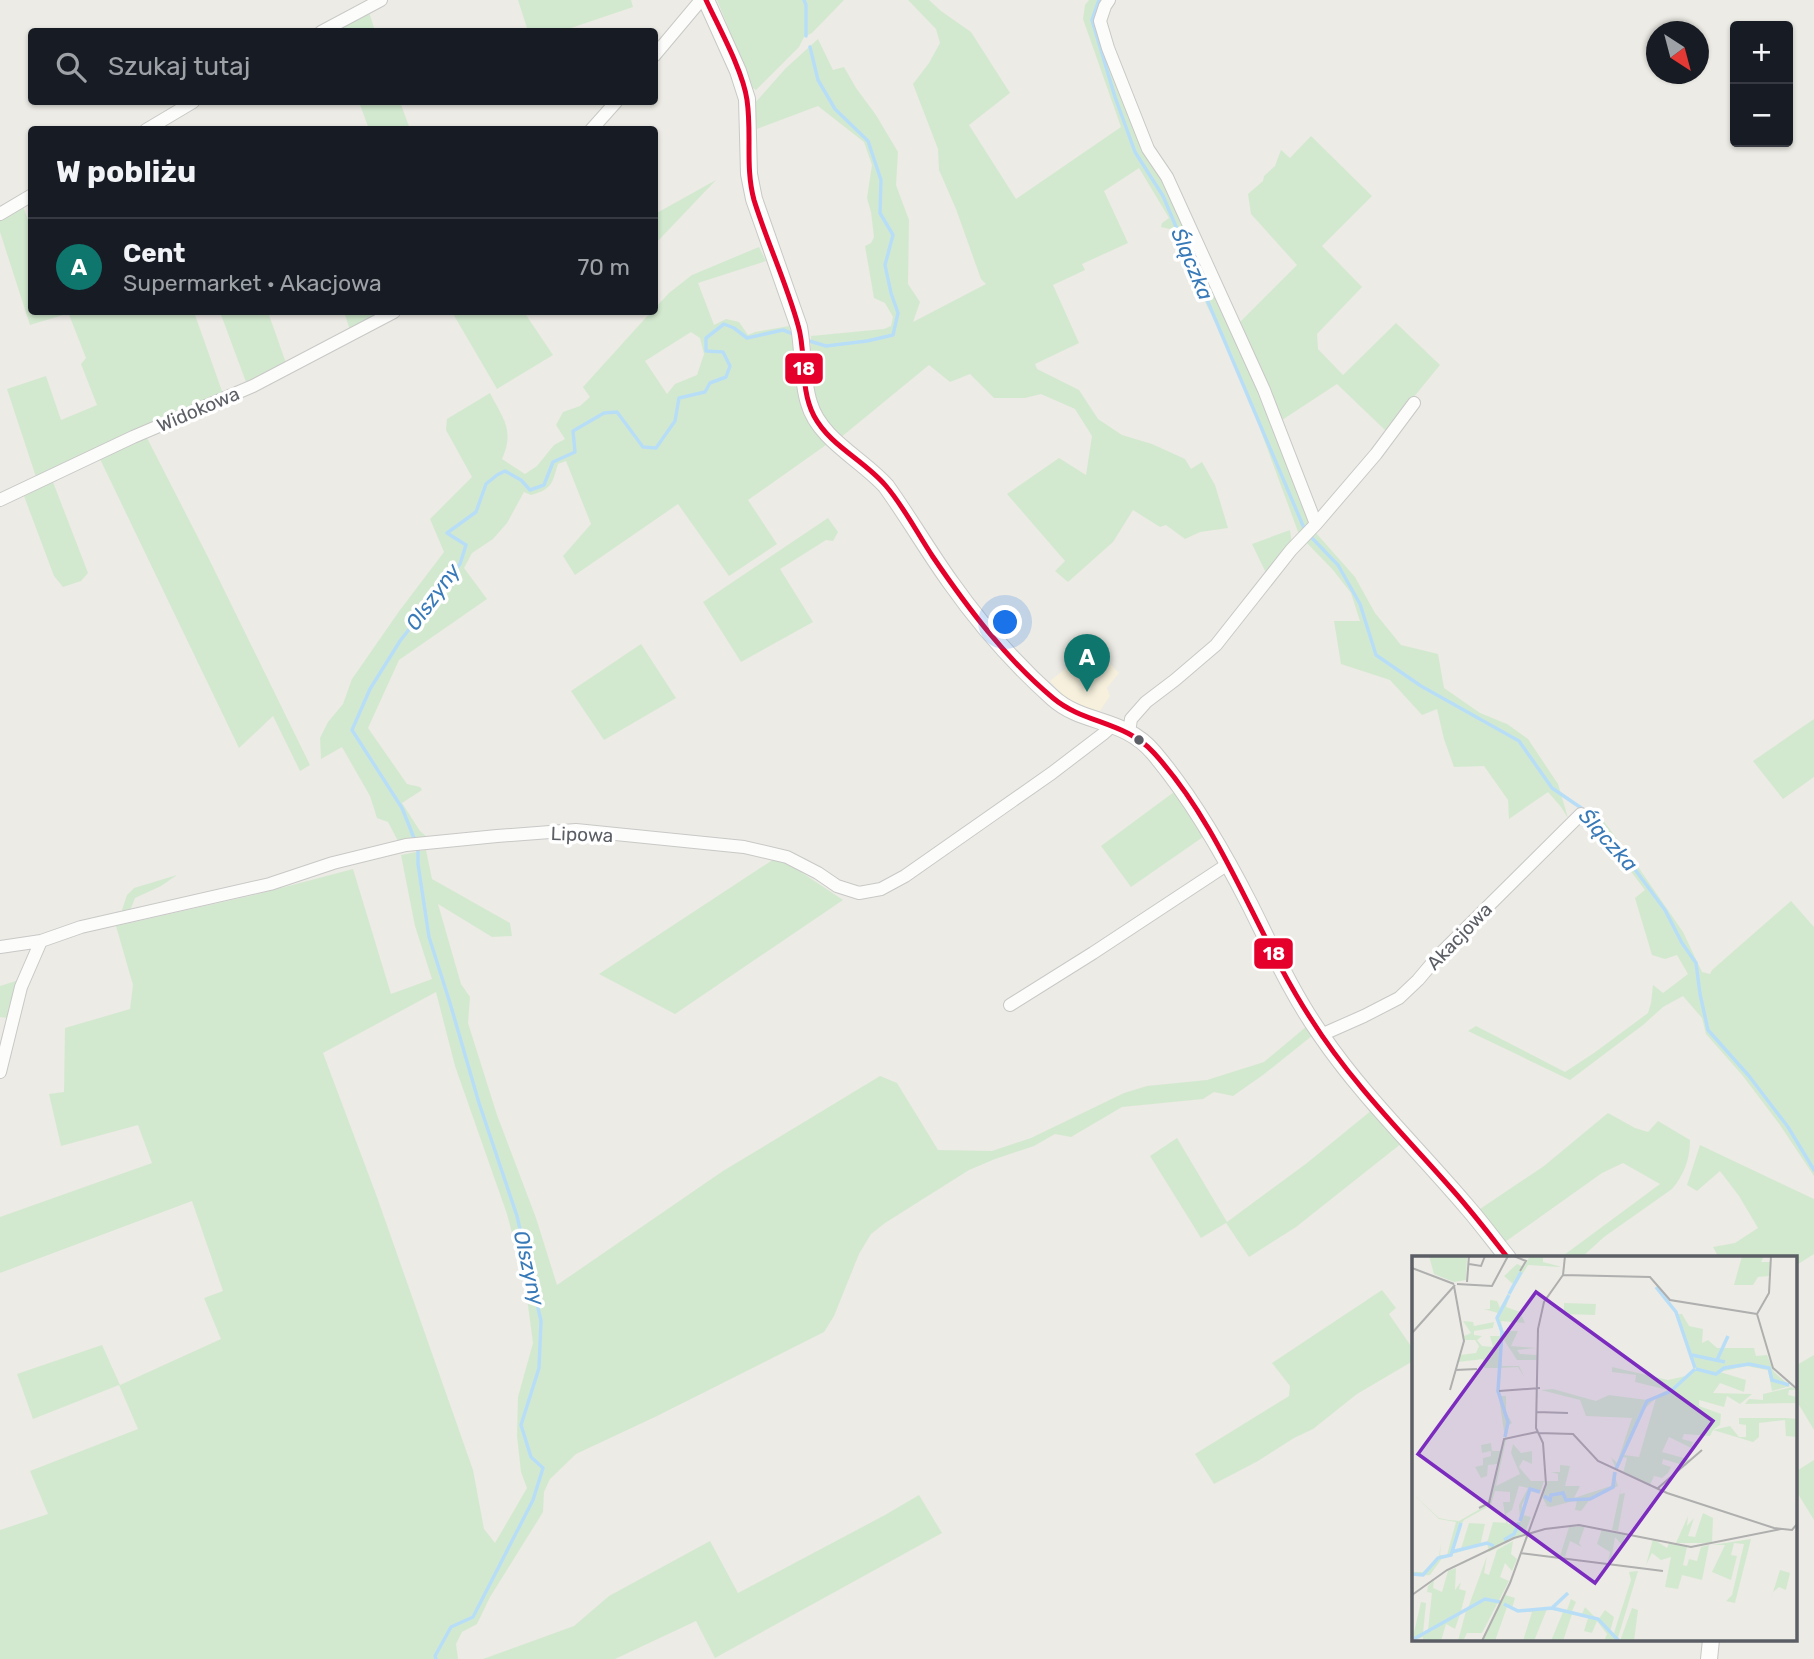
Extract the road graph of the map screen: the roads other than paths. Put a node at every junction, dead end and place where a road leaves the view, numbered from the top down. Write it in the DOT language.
graph roads {
  1 [pos="381,0"];
  2 [pos="704,0"];
  3 [pos="1109,0"];
  4 [pos="328,28"];
  5 [pos="658,52"];
  6 [pos="188,105"];
  7 [pos="613,105"];
  8 [pos="153,126"];
  9 [pos="595,126"];
  10 [pos="28,197"];
  11 [pos="0,214"];
  12 [pos="388,315"];
  13 [pos="1414,403"];
  14 [pos="0,500"];
  15 [pos="1316,524"];
  16 [pos="1113,725"];
  17 [pos="1129,732"];
  18 [pos="1581,814"];
  19 [pos="1228,864"];
  20 [pos="41,941"];
  21 [pos="0,947"];
  22 [pos="1010,1005"];
  23 [pos="1321,1035"];
  24 [pos="0,1072"];
  25 [pos="1506,1256"];
  1 -- 4 [label="street"];
  2 -- 5 [label="street"];
  2 -- 16 [label="street"];
  3 -- 15 [label="street"];
  6 -- 8 [label="street"];
  7 -- 9 [label="street"];
  10 -- 11 [label="street"];
  12 -- 14 [label="street, Widokowa"];
  13 -- 15 [label="street"];
  15 -- 17 [label="street"];
  16 -- 17 [label="street"];
  16 -- 20 [label="street, Lipowa"];
  17 -- 19 [label="street"];
  18 -- 23 [label="street, Akacjowa"];
  19 -- 22 [label="street"];
  19 -- 23 [label="street"];
  20 -- 21 [label="street, Lipowa"];
  20 -- 24 [label="street"];
  23 -- 25 [label="street"];
}
